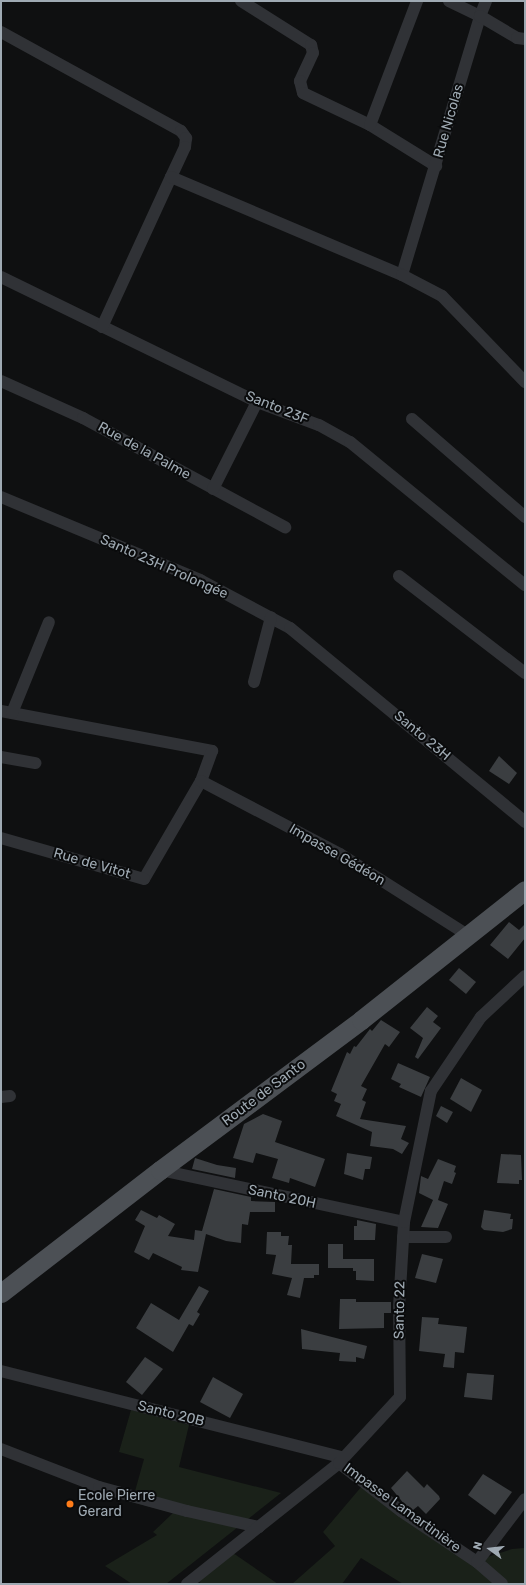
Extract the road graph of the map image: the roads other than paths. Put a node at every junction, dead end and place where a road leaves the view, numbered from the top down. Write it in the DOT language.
graph roads {
  1 [pos="241,1"];
  2 [pos="417,1"];
  3 [pos="449,1"];
  4 [pos="486,1"];
  5 [pos="480,16"];
  6 [pos="1,32"];
  7 [pos="525,39"];
  8 [pos="370,125"];
  9 [pos="436,166"];
  10 [pos="171,177"];
  11 [pos="402,275"];
  12 [pos="1,277"];
  13 [pos="102,327"];
  14 [pos="1,381"];
  15 [pos="525,382"];
  16 [pos="257,402"];
  17 [pos="412,419"];
  18 [pos="213,489"];
  19 [pos="1,497"];
  20 [pos="525,517"];
  21 [pos="285,527"];
  22 [pos="399,576"];
  23 [pos="525,585"];
  24 [pos="271,617"];
  25 [pos="49,622"];
  26 [pos="320,651"];
  27 [pos="525,673"];
  28 [pos="254,682"];
  29 [pos="7,712"];
  30 [pos="1,756"];
  31 [pos="35,763"];
  32 [pos="201,781"];
  33 [pos="525,822"];
  34 [pos="1,838"];
  35 [pos="525,890"];
  36 [pos="469,936"];
  37 [pos="525,976"];
  38 [pos="160,1170"];
  39 [pos="404,1222"];
  40 [pos="403,1237"];
  41 [pos="446,1237"];
  42 [pos="1,1293"];
  43 [pos="1,1371"];
  44 [pos="1,1449"];
  45 [pos="340,1460"];
  46 [pos="525,1499"];
  47 [pos="259,1528"];
  48 [pos="477,1562"];
  49 [pos="187,1584"];
  50 [pos="502,1584"];
  1 -- 8 [label="street"];
  2 -- 8 [label="street"];
  3 -- 5 [label="street"];
  4 -- 5 [label="street, Rue Nicolas"];
  5 -- 7 [label="street"];
  5 -- 9 [label="street, Rue Nicolas"];
  6 -- 10 [label="street"];
  8 -- 9 [label="street"];
  9 -- 11 [label="street, Rue Nicolas"];
  10 -- 11 [label="street"];
  10 -- 13 [label="street"];
  11 -- 15 [label="street"];
  12 -- 13 [label="street, Santo 23F"];
  13 -- 16 [label="street, Santo 23F"];
  14 -- 18 [label="street, Rue de la Palme"];
  16 -- 18 [label="street"];
  16 -- 23 [label="street, Santo 23F"];
  17 -- 20 [label="street"];
  18 -- 21 [label="street, Rue de la Palme"];
  19 -- 24 [label="street, Santo 23H Prolongée"];
  22 -- 27 [label="street"];
  24 -- 26 [label="street, Santo 23H Prolongée"];
  24 -- 28 [label="street"];
  25 -- 29 [label="street"];
  26 -- 33 [label="street, Santo 23H"];
  29 -- 32 [label="street"];
  30 -- 31 [label="street"];
  32 -- 34 [label="street, Rue de Vitot"];
  32 -- 36 [label="street, Impasse Gédéon"];
  35 -- 36 [label="main road, Route de Santo"];
  36 -- 38 [label="main road, Route de Santo"];
  37 -- 39 [label="street, Santo 22"];
  38 -- 39 [label="street, Santo 20H"];
  38 -- 42 [label="main road, Route de Santo"];
  39 -- 40 [label="street, Santo 22"];
  40 -- 41 [label="street"];
  40 -- 45 [label="street, Santo 22"];
  43 -- 45 [label="street, Santo 20B"];
  44 -- 47 [label="street"];
  45 -- 47 [label="street, Santo 22"];
  45 -- 48 [label="street, Impasse Lamartinière"];
  46 -- 48 [label="street"];
  47 -- 49 [label="street, Santo 22"];
  48 -- 50 [label="street, Impasse Lamartinière"];
}
